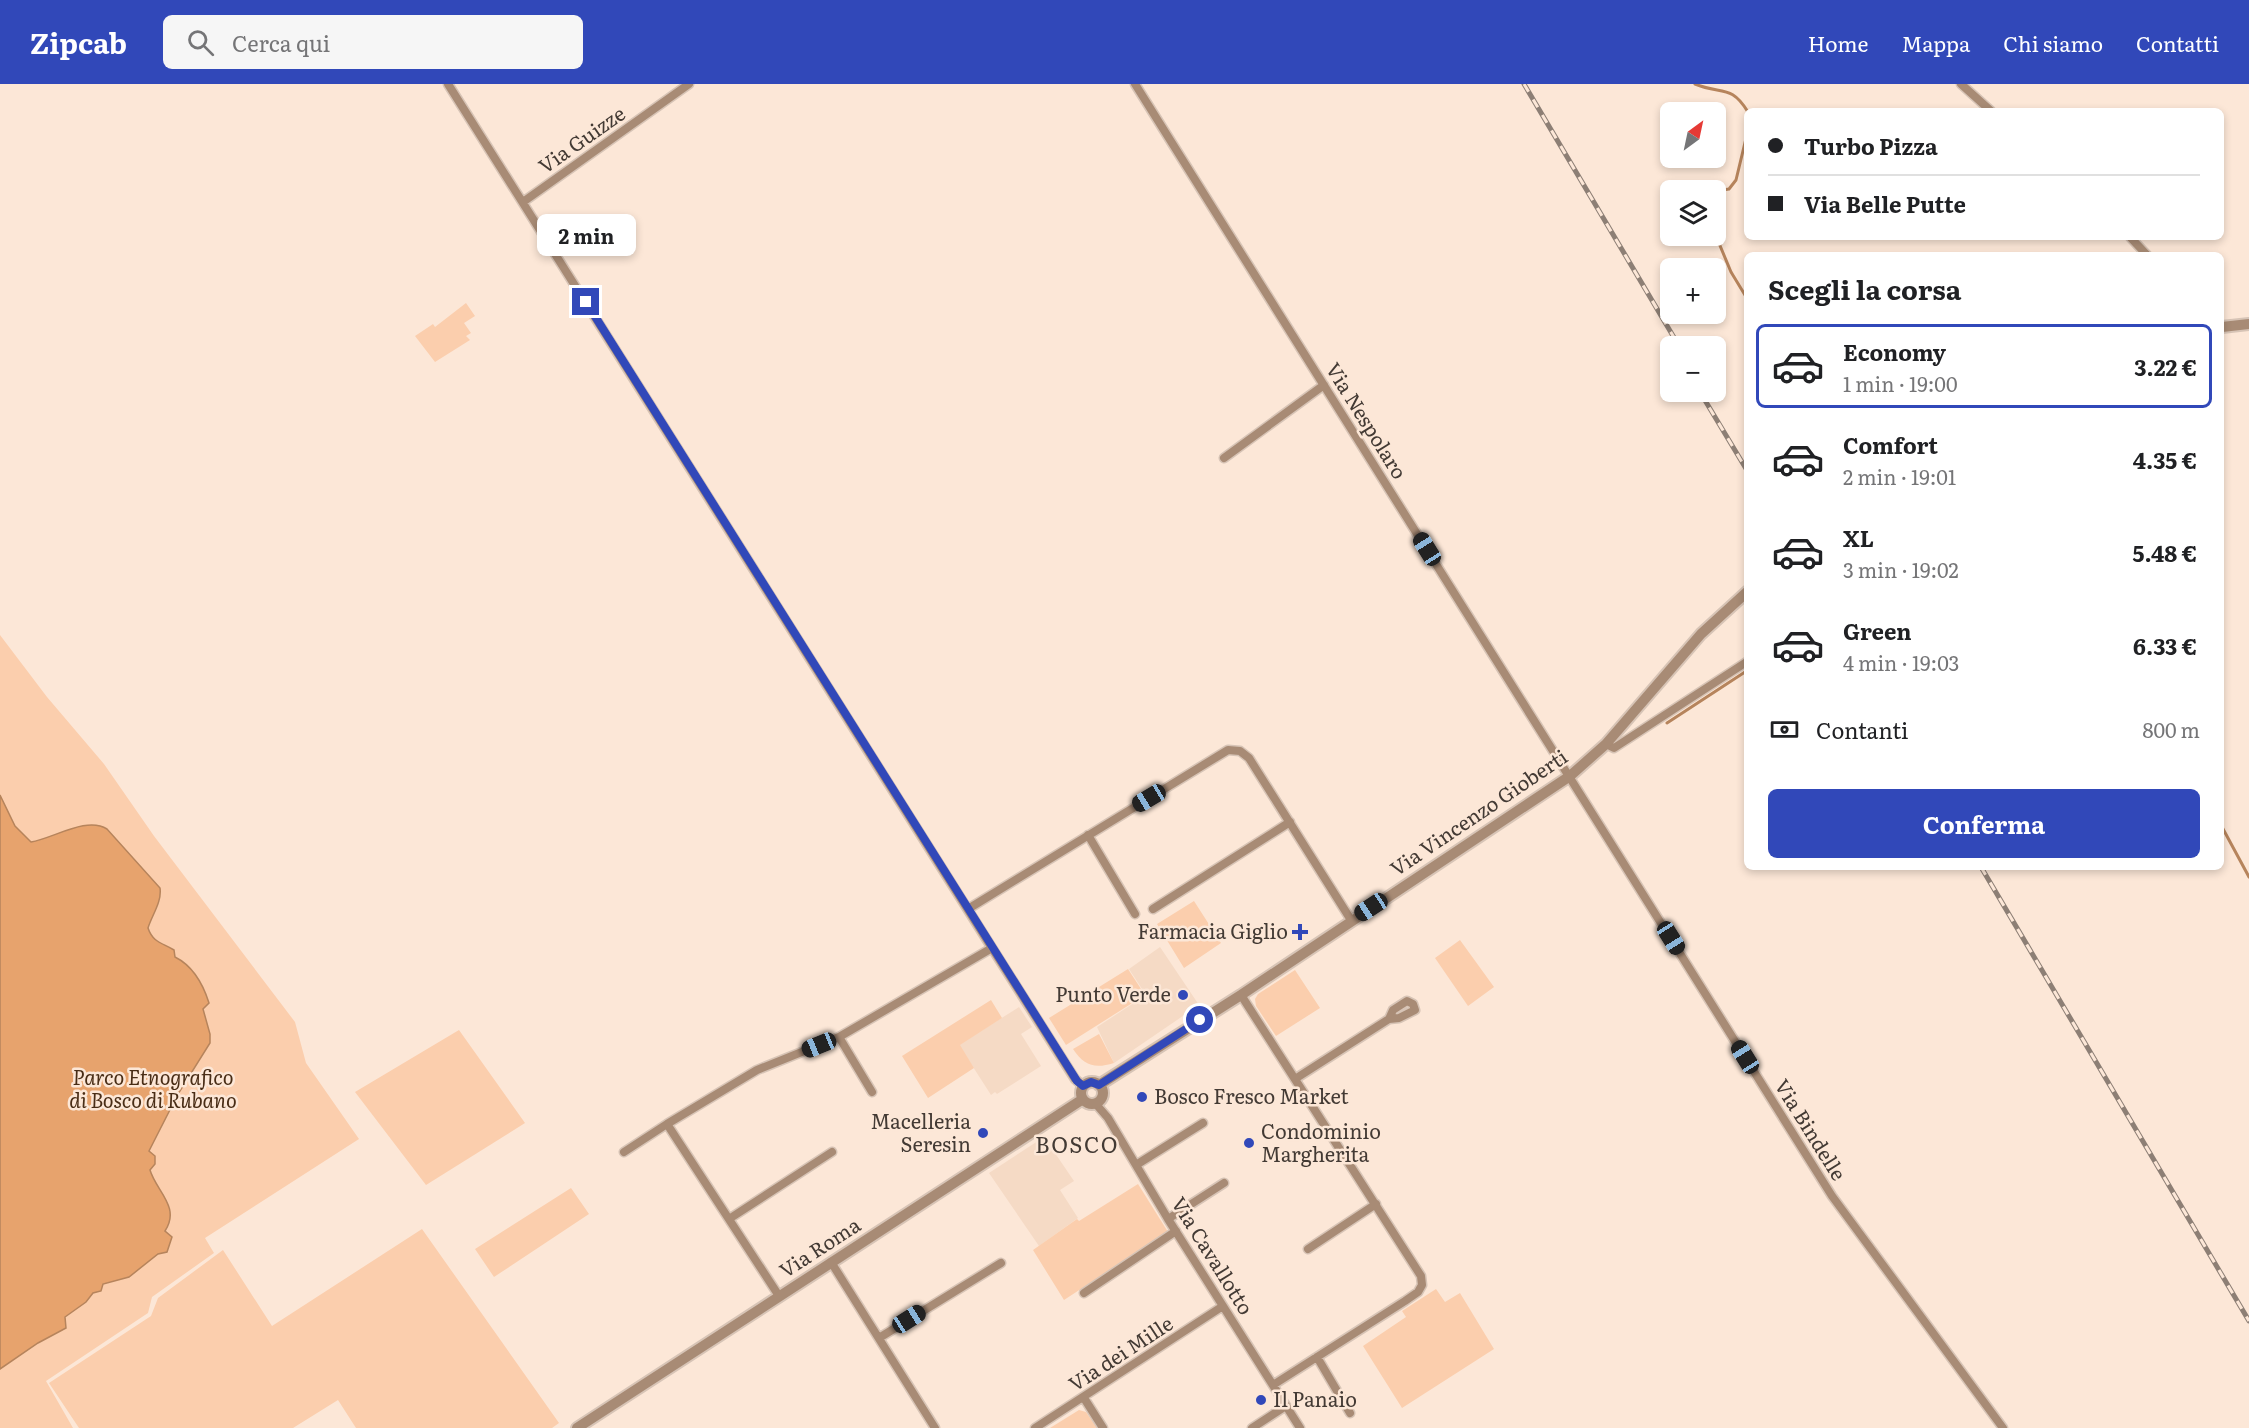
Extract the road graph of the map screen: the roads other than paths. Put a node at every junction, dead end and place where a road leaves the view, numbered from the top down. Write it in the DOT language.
graph roads {
  1 [pos="448,84"];
  2 [pos="689,84"];
  3 [pos="1134,84"];
  4 [pos="1961,84"];
  5 [pos="1987,108"];
  6 [pos="523,202"];
  7 [pos="2133,240"];
  8 [pos="2144,252"];
  9 [pos="2249,324"];
  10 [pos="2224,327"];
  11 [pos="1324,385"];
  12 [pos="1224,458"];
  13 [pos="1744,595"];
  14 [pos="1744,664"];
  15 [pos="1606,744"];
  16 [pos="1570,776"];
  17 [pos="1290,822"];
  18 [pos="1088,835"];
  19 [pos="968,909"];
  20 [pos="1153,909"];
  21 [pos="1135,914"];
  22 [pos="1351,920"];
  23 [pos="992,948"];
  24 [pos="1241,995"];
  25 [pos="1389,1019"];
  26 [pos="839,1037"];
  27 [pos="1295,1079"];
  28 [pos="1099,1085"];
  29 [pos="1083,1086"];
  30 [pos="872,1092"];
  31 [pos="1083,1099"];
  32 [pos="1095,1103"];
  33 [pos="667,1124"];
  34 [pos="1203,1124"];
  35 [pos="624,1152"];
  36 [pos="832,1152"];
  37 [pos="1136,1165"];
  38 [pos="1224,1183"];
  39 [pos="1376,1204"];
  40 [pos="729,1219"];
  41 [pos="1168,1219"];
  42 [pos="1176,1231"];
  43 [pos="1308,1249"];
  44 [pos="831,1262"];
  45 [pos="1001,1263"];
  46 [pos="1084,1293"];
  47 [pos="779,1296"];
  48 [pos="1223,1306"];
  49 [pos="879,1338"];
  50 [pos="1317,1358"];
  51 [pos="1273,1385"];
  52 [pos="1084,1398"];
  53 [pos="1286,1406"];
  54 [pos="1350,1413"];
  55 [pos="577,1428"];
  56 [pos="935,1428"];
  57 [pos="1035,1428"];
  58 [pos="1103,1428"];
  59 [pos="1252,1428"];
  60 [pos="1300,1428"];
  61 [pos="2003,1428"];
  1 -- 6 [label="street"];
  2 -- 6 [label="street, Via Guizze"];
  3 -- 11 [label="street, Via Nespolaro"];
  4 -- 5 [label="street"];
  6 -- 19 [label="street"];
  7 -- 8 [label="street"];
  9 -- 10 [label="street"];
  11 -- 12 [label="street"];
  11 -- 16 [label="street, Via Nespolaro"];
  13 -- 15 [label="street, Via Vincenzo Gioberti"];
  14 -- 15 [label="street, Via Vincenzo Gioberti"];
  15 -- 16 [label="street, Via Vincenzo Gioberti"];
  16 -- 22 [label="street, Via Vincenzo Gioberti"];
  16 -- 61 [label="street, Via Bindelle"];
  17 -- 18 [label="street"];
  17 -- 20 [label="street"];
  17 -- 22 [label="street"];
  18 -- 19 [label="street"];
  18 -- 21 [label="street"];
  19 -- 23 [label="street"];
  22 -- 24 [label="street, Via Vincenzo Gioberti"];
  23 -- 26 [label="street"];
  23 -- 29 [label="street"];
  24 -- 27 [label="street"];
  24 -- 28 [label="street, Via Vincenzo Gioberti"];
  25 -- 27 [label="street"];
  26 -- 30 [label="street"];
  26 -- 33 [label="street"];
  27 -- 39 [label="street"];
  28 -- 29 [label="street"];
  28 -- 32 [label="street"];
  29 -- 31 [label="street"];
  31 -- 32 [label="street"];
  31 -- 44 [label="street, Via Roma"];
  32 -- 37 [label="street, Via Cavallotto"];
  33 -- 35 [label="street"];
  33 -- 40 [label="street"];
  34 -- 37 [label="street"];
  36 -- 40 [label="street"];
  37 -- 41 [label="street, Via Cavallotto"];
  38 -- 41 [label="street"];
  39 -- 43 [label="street"];
  39 -- 50 [label="street"];
  40 -- 47 [label="street"];
  41 -- 42 [label="street, Via Cavallotto"];
  42 -- 46 [label="street"];
  42 -- 48 [label="street, Via Cavallotto"];
  44 -- 47 [label="street, Via Roma"];
  44 -- 49 [label="street"];
  45 -- 49 [label="street"];
  47 -- 55 [label="street, Via Roma"];
  48 -- 51 [label="street, Via Cavallotto"];
  48 -- 52 [label="street, Via dei Mille"];
  49 -- 56 [label="street"];
  50 -- 51 [label="street"];
  50 -- 54 [label="street"];
  51 -- 53 [label="street, Via Cavallotto"];
  52 -- 57 [label="street, Via dei Mille"];
  52 -- 58 [label="street"];
  53 -- 59 [label="street"];
  53 -- 60 [label="street, Via Cavallotto"];
}
